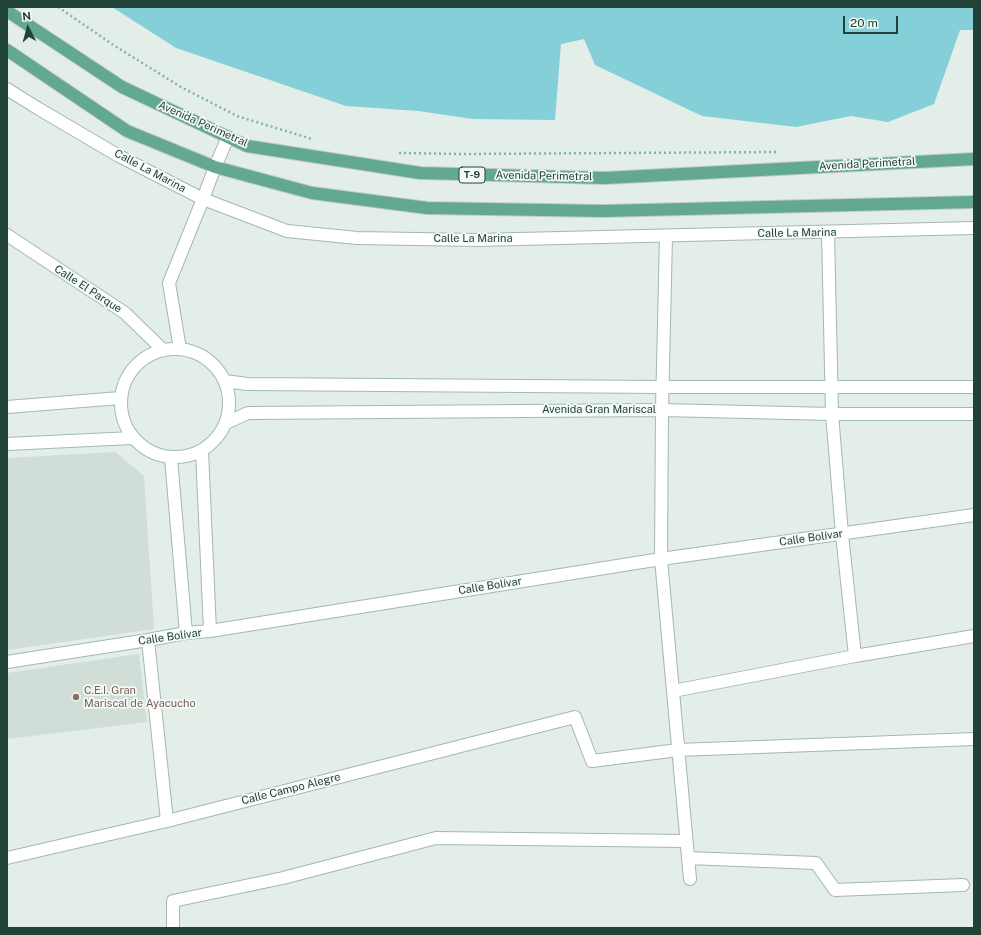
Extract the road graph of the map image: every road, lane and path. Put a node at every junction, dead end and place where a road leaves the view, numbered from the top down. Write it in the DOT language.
graph roads {
  1 [pos="58,7"];
  2 [pos="7,11"];
  3 [pos="7,50"];
  4 [pos="7,89"];
  5 [pos="228,137"];
  6 [pos="315,139"];
  7 [pos="779,152"];
  8 [pos="396,153"];
  9 [pos="974,159"];
  10 [pos="215,167"];
  11 [pos="204,199"];
  12 [pos="974,202"];
  13 [pos="974,228"];
  14 [pos="828,232"];
  15 [pos="7,235"];
  16 [pos="666,236"];
  17 [pos="180,349"];
  18 [pos="163,350"];
  19 [pos="225,381"];
  20 [pos="831,387"];
  21 [pos="974,387"];
  22 [pos="662,388"];
  23 [pos="120,398"];
  24 [pos="7,407"];
  25 [pos="662,410"];
  26 [pos="832,414"];
  27 [pos="974,414"];
  28 [pos="226,423"];
  29 [pos="132,438"];
  30 [pos="7,444"];
  31 [pos="202,451"];
  32 [pos="171,458"];
  33 [pos="974,515"];
  34 [pos="842,534"];
  35 [pos="661,559"];
  36 [pos="210,631"];
  37 [pos="186,633"];
  38 [pos="974,636"];
  39 [pos="148,640"];
  40 [pos="855,656"];
  41 [pos="7,662"];
  42 [pos="673,690"];
  43 [pos="974,739"];
  44 [pos="678,750"];
  45 [pos="167,821"];
  46 [pos="686,841"];
  47 [pos="7,858"];
  48 [pos="688,858"];
  49 [pos="690,879"];
  50 [pos="963,885"];
  51 [pos="173,928"];
  1 -- 6 [label="path"];
  2 -- 5 [label="main road, Avenida Perimetral / T-9"];
  3 -- 10 [label="main road"];
  4 -- 11 [label="street, Calle La Marina"];
  5 -- 9 [label="main road, Avenida Perimetral / T-9"];
  5 -- 10 [label="street"];
  7 -- 8 [label="path"];
  10 -- 11 [label="street"];
  10 -- 12 [label="main road"];
  11 -- 16 [label="street, Calle La Marina"];
  11 -- 17 [label="street"];
  13 -- 14 [label="street, Calle La Marina"];
  14 -- 16 [label="street, Calle La Marina"];
  14 -- 20 [label="street"];
  15 -- 18 [label="street, Calle El Parque"];
  16 -- 22 [label="street"];
  17 -- 18 [label="street"];
  17 -- 19 [label="street"];
  18 -- 23 [label="street"];
  19 -- 22 [label="street, Avenida Gran Mariscal"];
  19 -- 28 [label="street"];
  20 -- 21 [label="street, Avenida Gran Mariscal"];
  20 -- 22 [label="street, Avenida Gran Mariscal"];
  20 -- 26 [label="street"];
  22 -- 25 [label="street"];
  23 -- 24 [label="street"];
  23 -- 29 [label="street"];
  25 -- 26 [label="street, Avenida Gran Mariscal"];
  25 -- 28 [label="street, Avenida Gran Mariscal"];
  25 -- 35 [label="street"];
  26 -- 27 [label="street, Avenida Gran Mariscal"];
  26 -- 34 [label="street"];
  28 -- 31 [label="street"];
  29 -- 30 [label="street"];
  29 -- 32 [label="street"];
  31 -- 32 [label="street"];
  31 -- 36 [label="street"];
  32 -- 37 [label="street"];
  33 -- 34 [label="street, Calle Bolívar"];
  34 -- 35 [label="street, Calle Bolívar"];
  34 -- 40 [label="street"];
  35 -- 36 [label="street, Calle Bolívar"];
  35 -- 42 [label="street"];
  36 -- 37 [label="street, Calle Bolívar"];
  37 -- 39 [label="street, Calle Bolívar"];
  38 -- 40 [label="street"];
  39 -- 41 [label="street, Calle Bolívar"];
  39 -- 45 [label="street"];
  40 -- 42 [label="street"];
  42 -- 44 [label="street"];
  43 -- 44 [label="street"];
  44 -- 45 [label="street, Calle Campo Alegre"];
  44 -- 46 [label="street"];
  45 -- 47 [label="street, Calle Campo Alegre"];
  46 -- 48 [label="street"];
  46 -- 51 [label="street"];
  48 -- 49 [label="street"];
  48 -- 50 [label="street"];
}
